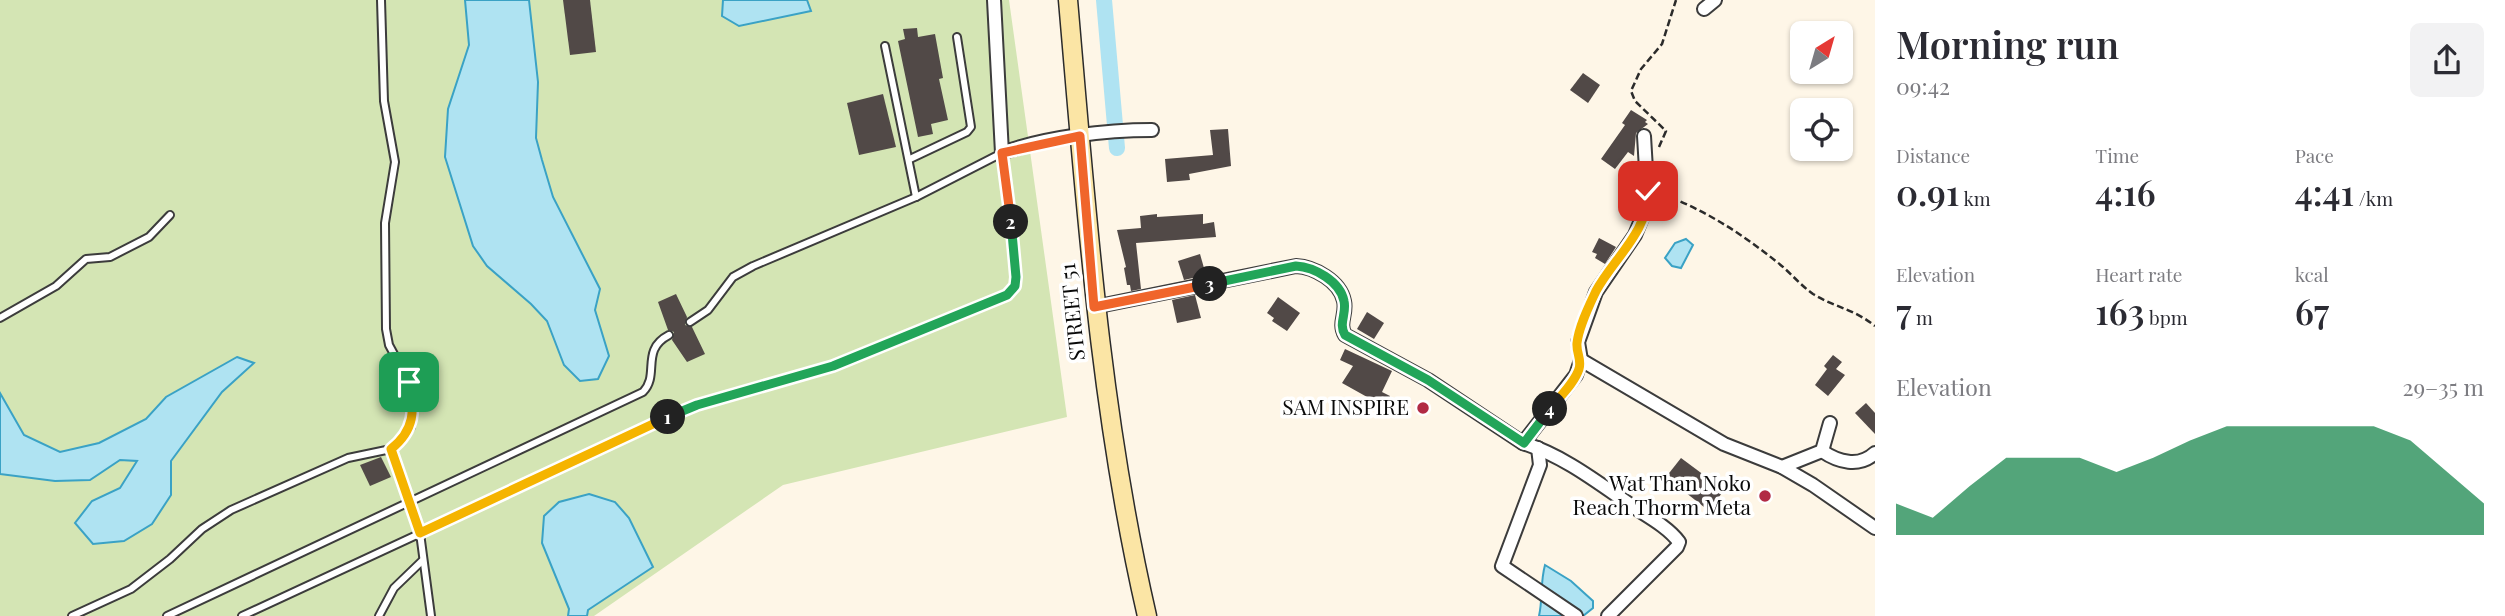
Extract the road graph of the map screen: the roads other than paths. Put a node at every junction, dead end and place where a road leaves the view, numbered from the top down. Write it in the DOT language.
graph roads {
  1 [pos="381,0"];
  2 [pos="994,0"];
  3 [pos="1068,0"];
  4 [pos="1715,0"];
  5 [pos="1704,9"];
  6 [pos="957,37"];
  7 [pos="885,46"];
  8 [pos="1152,130"];
  9 [pos="1644,136"];
  10 [pos="1075,137"];
  11 [pos="1002,153"];
  12 [pos="910,159"];
  13 [pos="916,197"];
  14 [pos="170,215"];
  15 [pos="1094,307"];
  16 [pos="0,318"];
  17 [pos="690,322"];
  18 [pos="669,335"];
  19 [pos="1581,360"];
  20 [pos="1830,423"];
  21 [pos="1524,443"];
  22 [pos="1538,448"];
  23 [pos="391,449"];
  24 [pos="1822,451"];
  25 [pos="1875,453"];
  26 [pos="1782,467"];
  27 [pos="409,503"];
  28 [pos="1875,528"];
  29 [pos="420,533"];
  30 [pos="422,561"];
  31 [pos="72,616"];
  32 [pos="167,616"];
  33 [pos="242,616"];
  34 [pos="379,616"];
  35 [pos="431,616"];
  36 [pos="1147,616"];
  37 [pos="1576,616"];
  38 [pos="1608,616"];
  1 -- 23 [label="lane"];
  2 -- 11 [label="street"];
  3 -- 10 [label="main road, STREET 51"];
  4 -- 5 [label="street"];
  6 -- 12 [label="lane"];
  7 -- 12 [label="lane"];
  8 -- 10 [label="street"];
  9 -- 19 [label="street"];
  10 -- 11 [label="street"];
  10 -- 15 [label="main road, STREET 51"];
  11 -- 13 [label="lane"];
  11 -- 29 [label="lane"];
  12 -- 13 [label="lane"];
  13 -- 17 [label="lane"];
  14 -- 16 [label="lane"];
  15 -- 21 [label="street"];
  15 -- 36 [label="main road, STREET 51"];
  18 -- 27 [label="lane"];
  19 -- 21 [label="street"];
  19 -- 26 [label="street"];
  20 -- 24 [label="street"];
  21 -- 22 [label="street"];
  22 -- 37 [label="street"];
  22 -- 38 [label="street"];
  23 -- 27 [label="lane"];
  23 -- 31 [label="lane"];
  24 -- 25 [label="street"];
  24 -- 26 [label="street"];
  26 -- 28 [label="street"];
  27 -- 29 [label="lane"];
  27 -- 32 [label="lane"];
  29 -- 30 [label="lane"];
  29 -- 33 [label="lane"];
  30 -- 34 [label="lane"];
  30 -- 35 [label="lane"];
}
